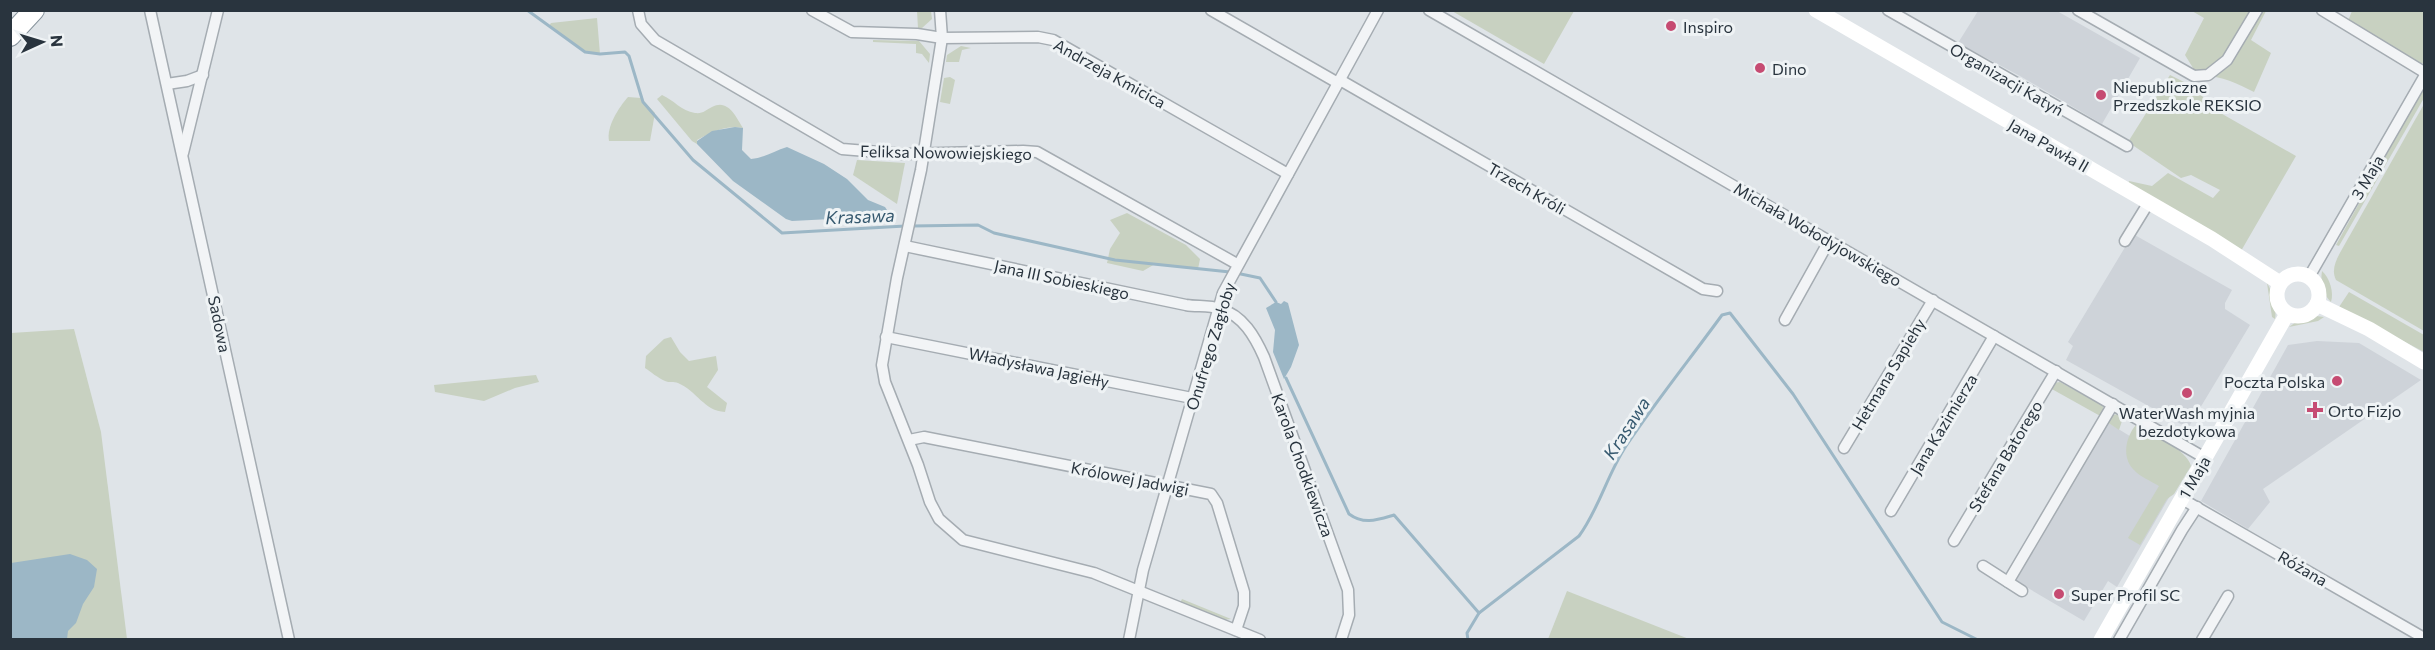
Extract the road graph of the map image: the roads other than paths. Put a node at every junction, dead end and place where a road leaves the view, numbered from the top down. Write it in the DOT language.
graph roads {
  1 [pos="34,10"];
  2 [pos="150,10"];
  3 [pos="218,10"];
  4 [pos="638,10"];
  5 [pos="812,10"];
  6 [pos="940,10"];
  7 [pos="1211,10"];
  8 [pos="1378,10"];
  9 [pos="1429,10"];
  10 [pos="1816,10"];
  11 [pos="1888,10"];
  12 [pos="2078,10"];
  13 [pos="2257,10"];
  14 [pos="2322,10"];
  15 [pos="10,36"];
  16 [pos="942,38"];
  17 [pos="203,75"];
  18 [pos="2424,75"];
  19 [pos="1339,81"];
  20 [pos="166,84"];
  21 [pos="2127,146"];
  22 [pos="923,154"];
  23 [pos="182,157"];
  24 [pos="1288,174"];
  25 [pos="2149,202"];
  26 [pos="1829,241"];
  27 [pos="2125,241"];
  28 [pos="905,246"];
  29 [pos="1235,270"];
  30 [pos="2309,277"];
  31 [pos="2280,283"];
  32 [pos="1717,291"];
  33 [pos="1933,300"];
  34 [pos="2317,304"];
  35 [pos="1219,308"];
  36 [pos="2287,314"];
  37 [pos="1785,320"];
  38 [pos="1994,336"];
  39 [pos="886,337"];
  40 [pos="2424,362"];
  41 [pos="2056,371"];
  42 [pos="1192,398"];
  43 [pos="2113,404"];
  44 [pos="909,440"];
  45 [pos="1844,448"];
  46 [pos="2205,458"];
  47 [pos="1168,485"];
  48 [pos="2182,499"];
  49 [pos="2197,507"];
  50 [pos="1891,511"];
  51 [pos="1954,541"];
  52 [pos="1983,566"];
  53 [pos="2008,582"];
  54 [pos="1139,591"];
  55 [pos="2022,591"];
  56 [pos="2228,596"];
  57 [pos="1236,630"];
  58 [pos="2424,638"];
  59 [pos="289,639"];
  60 [pos="1129,639"];
  61 [pos="1260,639"];
  62 [pos="1341,639"];
  63 [pos="2101,639"];
  64 [pos="2119,639"];
  65 [pos="2202,639"];
  1 -- 15 [label="highway"];
  2 -- 20 [label="street"];
  3 -- 17 [label="street, Sadowa"];
  4 -- 22 [label="street, Feliksa Nowowiejskiego"];
  5 -- 16 [label="street, Andrzeja Kmicica"];
  6 -- 16 [label="street"];
  7 -- 19 [label="street, Trzech Króli"];
  8 -- 19 [label="street, Onufrego Zagłoby"];
  9 -- 26 [label="street, Michała Wołodyjowskiego"];
  10 -- 25 [label="main road, Jana Pawła II"];
  11 -- 21 [label="street, Organizacji Katyń"];
  12 -- 13 [label="street"];
  14 -- 18 [label="street"];
  16 -- 22 [label="street"];
  16 -- 24 [label="street, Andrzeja Kmicica"];
  17 -- 20 [label="street"];
  17 -- 23 [label="street, Sadowa"];
  18 -- 30 [label="street, 3 Maja"];
  19 -- 24 [label="street, Onufrego Zagłoby"];
  19 -- 32 [label="street, Trzech Króli"];
  20 -- 23 [label="street"];
  22 -- 28 [label="street"];
  22 -- 29 [label="street, Feliksa Nowowiejskiego"];
  23 -- 59 [label="street, Sadowa"];
  24 -- 29 [label="street, Onufrego Zagłoby"];
  25 -- 27 [label="street"];
  25 -- 31 [label="main road, Jana Pawła II"];
  26 -- 33 [label="street, Michała Wołodyjowskiego"];
  26 -- 37 [label="street"];
  28 -- 35 [label="street, Jana III Sobieskiego"];
  28 -- 39 [label="street"];
  29 -- 35 [label="street, Onufrego Zagłoby"];
  30 -- 31 [label="main road"];
  30 -- 34 [label="main road"];
  31 -- 36 [label="main road"];
  33 -- 38 [label="street, Michała Wołodyjowskiego"];
  33 -- 45 [label="street, Hetmana Sapiehy"];
  34 -- 36 [label="main road"];
  34 -- 40 [label="main road"];
  35 -- 42 [label="street, Onufrego Zagłoby"];
  35 -- 62 [label="street, Karola Chodkiewicza"];
  36 -- 46 [label="main road, 1 Maja"];
  38 -- 41 [label="street, Michała Wołodyjowskiego"];
  38 -- 50 [label="street, Jana Kazimierza"];
  39 -- 42 [label="street, Władysława Jagiełły"];
  39 -- 44 [label="street"];
  41 -- 43 [label="street, Michała Wołodyjowskiego"];
  41 -- 51 [label="street, Stefana Batorego"];
  42 -- 47 [label="street, Onufrego Zagłoby"];
  43 -- 46 [label="street, Michała Wołodyjowskiego"];
  43 -- 53 [label="street"];
  44 -- 47 [label="street, Królowej Jadwigi"];
  44 -- 54 [label="street"];
  46 -- 48 [label="main road, 1 Maja"];
  47 -- 54 [label="street, Onufrego Zagłoby"];
  47 -- 57 [label="street, Królowej Jadwigi"];
  48 -- 49 [label="street, Różana"];
  48 -- 63 [label="main road, 1 Maja"];
  49 -- 58 [label="street, Różana"];
  49 -- 64 [label="street"];
  52 -- 53 [label="street"];
  53 -- 55 [label="street"];
  54 -- 57 [label="street"];
  54 -- 60 [label="street, Onufrego Zagłoby"];
  56 -- 65 [label="street"];
  57 -- 61 [label="street"];
}
